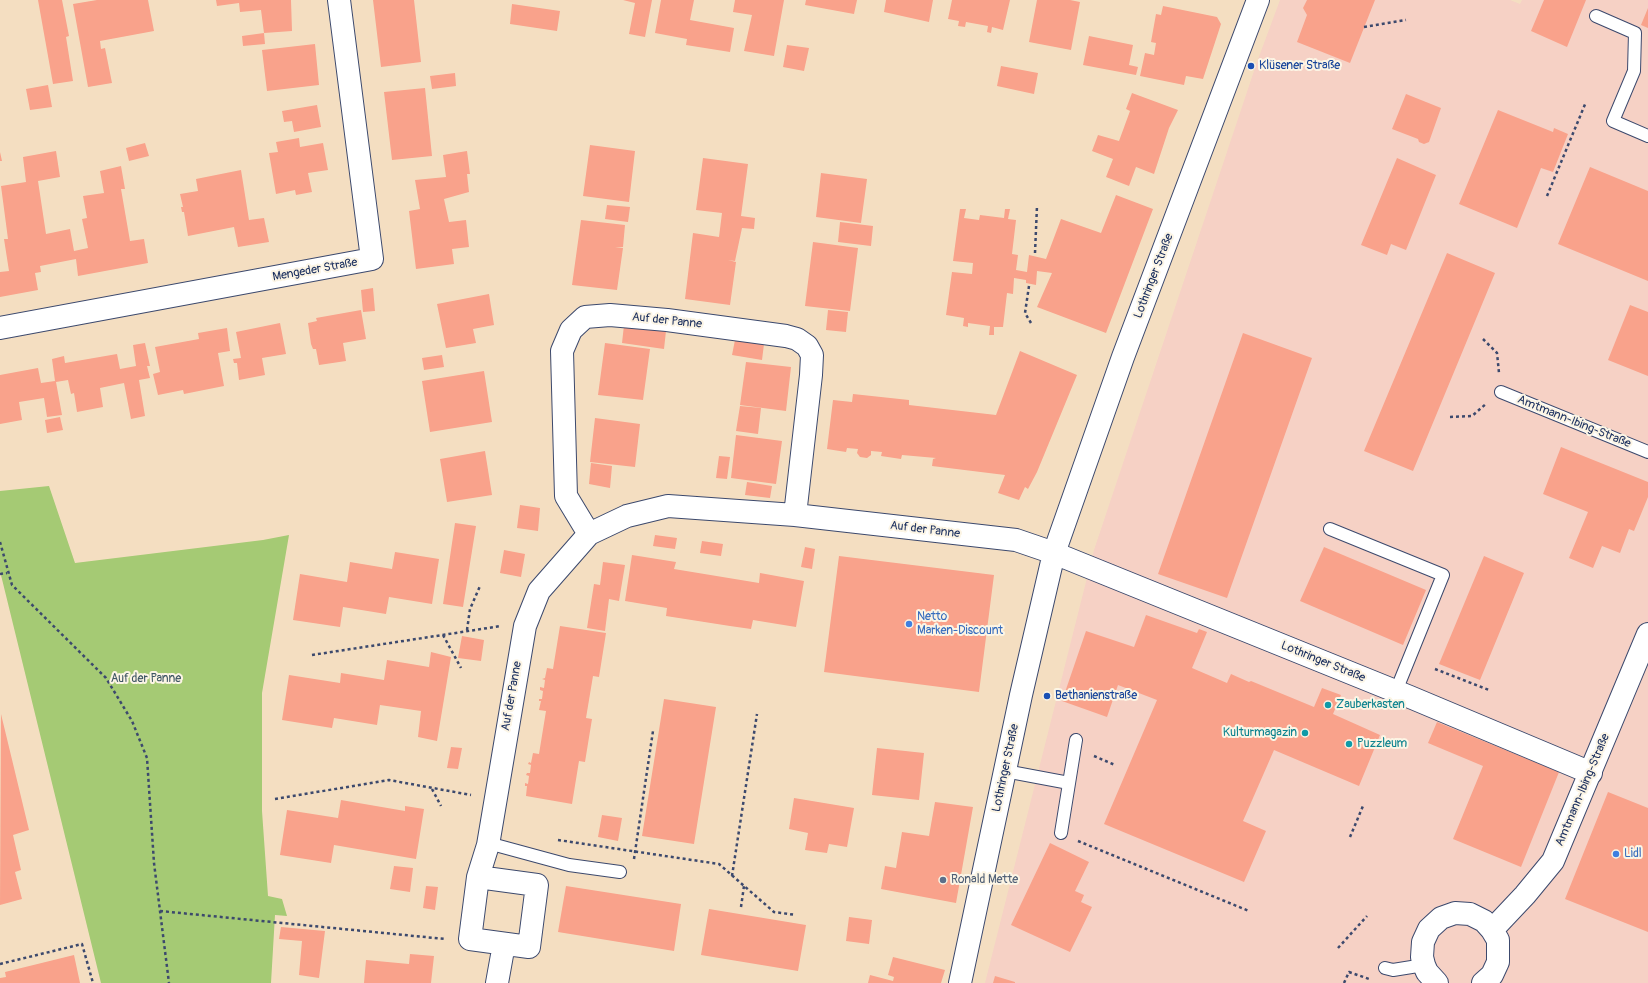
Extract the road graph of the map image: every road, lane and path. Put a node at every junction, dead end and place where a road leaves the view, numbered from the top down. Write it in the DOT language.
graph roads {
  1 [pos="339,0"];
  2 [pos="1258,0"];
  3 [pos="1596,16"];
  4 [pos="1406,20"];
  5 [pos="1364,27"];
  6 [pos="1586,102"];
  7 [pos="1648,136"];
  8 [pos="1547,196"];
  9 [pos="1037,206"];
  10 [pos="1035,253"];
  11 [pos="1029,286"];
  12 [pos="1031,323"];
  13 [pos="0,328"];
  14 [pos="1501,392"];
  15 [pos="1648,452"];
  16 [pos="795,514"];
  17 [pos="1330,529"];
  18 [pos="589,534"];
  19 [pos="0,542"];
  20 [pos="1054,553"];
  21 [pos="8,573"];
  22 [pos="0,574"];
  23 [pos="480,586"];
  24 [pos="525,626"];
  25 [pos="467,630"];
  26 [pos="1648,634"];
  27 [pos="443,635"];
  28 [pos="312,655"];
  29 [pos="461,668"];
  30 [pos="1435,669"];
  31 [pos="1489,690"];
  32 [pos="1396,691"];
  33 [pos="757,714"];
  34 [pos="653,730"];
  35 [pos="1076,745"];
  36 [pos="1116,765"];
  37 [pos="1005,771"];
  38 [pos="1591,773"];
  39 [pos="1069,783"];
  40 [pos="432,789"];
  41 [pos="275,799"];
  42 [pos="495,799"];
  43 [pos="441,806"];
  44 [pos="1363,806"];
  45 [pos="1061,833"];
  46 [pos="1350,837"];
  47 [pos="556,840"];
  48 [pos="488,843"];
  49 [pos="637,852"];
  50 [pos="632,866"];
  51 [pos="620,872"];
  52 [pos="732,876"];
  53 [pos="478,877"];
  54 [pos="744,886"];
  55 [pos="741,907"];
  56 [pos="160,911"];
  57 [pos="1250,911"];
  58 [pos="796,915"];
  59 [pos="1367,916"];
  60 [pos="1492,930"];
  61 [pos="470,939"];
  62 [pos="504,944"];
  63 [pos="1338,948"];
  64 [pos="0,964"];
  65 [pos="1424,965"];
  66 [pos="1386,968"];
  67 [pos="1371,980"];
  68 [pos="93,983"];
  69 [pos="169,983"];
  70 [pos="497,983"];
  71 [pos="960,983"];
  72 [pos="1344,983"];
  73 [pos="1437,983"];
  74 [pos="1483,983"];
  1 -- 13 [label="street, Mengeder Straße"];
  2 -- 20 [label="street, Lothringer Straße"];
  3 -- 7 [label="lane"];
  4 -- 5 [label="path"];
  6 -- 8 [label="path"];
  9 -- 10 [label="path"];
  11 -- 12 [label="path"];
  14 -- 15 [label="lane, Amtmann-Ibing-Straße"];
  16 -- 18 [label="street, Auf der Panne"];
  16 -- 18 [label="street, Auf der Panne"];
  16 -- 20 [label="street, Auf der Panne"];
  17 -- 32 [label="lane"];
  18 -- 24 [label="street, Auf der Panne"];
  19 -- 21 [label="path"];
  20 -- 32 [label="street, Lothringer Straße"];
  20 -- 37 [label="street, Lothringer Straße"];
  21 -- 22 [label="path"];
  21 -- 56 [label="path"];
  23 -- 25 [label="path"];
  24 -- 25 [label="path"];
  24 -- 42 [label="street, Auf der Panne"];
  25 -- 27 [label="path"];
  26 -- 38 [label="street, Amtmann-Ibing-Straße"];
  27 -- 28 [label="path"];
  27 -- 29 [label="path"];
  30 -- 31 [label="path"];
  32 -- 38 [label="street, Lothringer Straße"];
  33 -- 52 [label="path"];
  34 -- 49 [label="path"];
  35 -- 36 [label="path"];
  35 -- 39 [label="lane"];
  37 -- 39 [label="lane"];
  37 -- 71 [label="street, Lothringer Straße"];
  38 -- 60 [label="street, Amtmann-Ibing-Straße"];
  39 -- 45 [label="lane"];
  40 -- 41 [label="path"];
  40 -- 42 [label="path"];
  40 -- 43 [label="path"];
  42 -- 48 [label="street, Auf der Panne"];
  44 -- 46 [label="path"];
  45 -- 57 [label="path"];
  47 -- 49 [label="path"];
  48 -- 51 [label="lane"];
  48 -- 53 [label="street, Auf der Panne"];
  49 -- 50 [label="path"];
  49 -- 52 [label="path"];
  52 -- 54 [label="path"];
  53 -- 61 [label="street, Auf der Panne"];
  53 -- 62 [label="street"];
  54 -- 55 [label="path"];
  54 -- 58 [label="path"];
  56 -- 61 [label="path"];
  56 -- 69 [label="path"];
  59 -- 63 [label="path"];
  60 -- 65 [label="street"];
  60 -- 74 [label="street"];
  61 -- 62 [label="street"];
  62 -- 70 [label="street"];
  64 -- 68 [label="path"];
  65 -- 66 [label="lane"];
  65 -- 73 [label="street"];
  67 -- 72 [label="path"];
}
